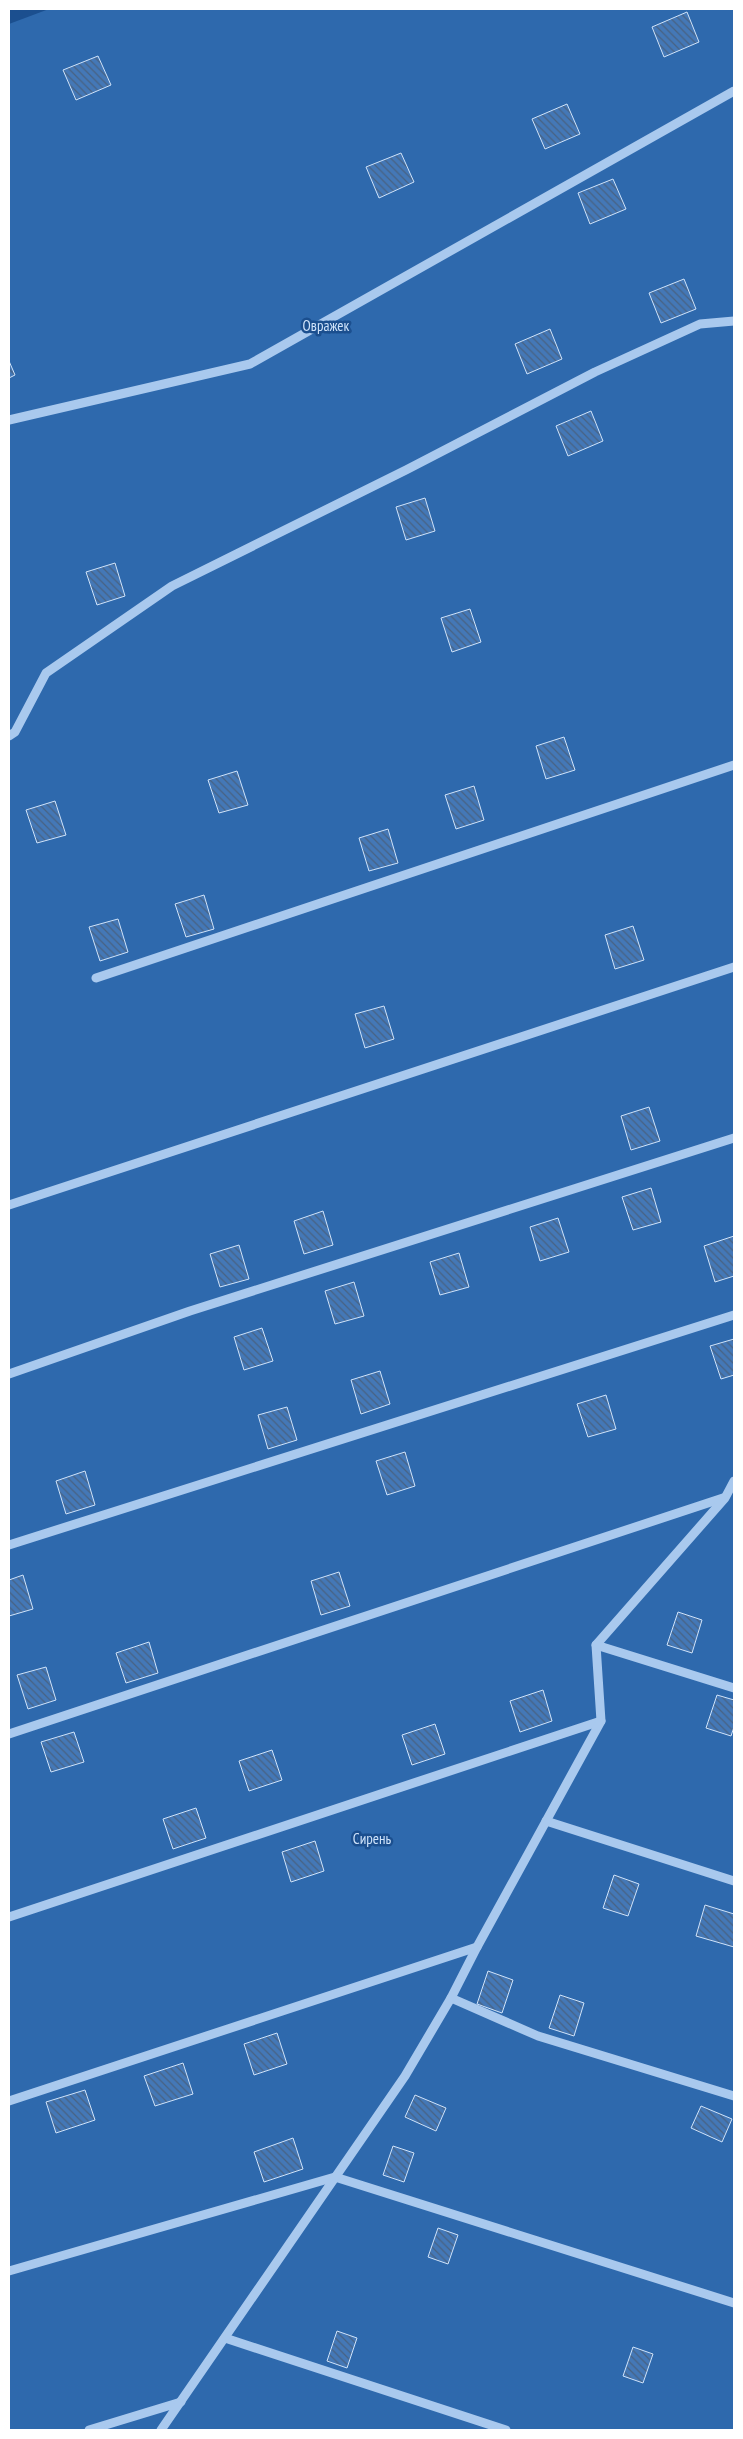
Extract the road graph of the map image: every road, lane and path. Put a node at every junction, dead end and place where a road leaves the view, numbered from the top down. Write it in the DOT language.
graph roads {
  1 [pos="734,91"];
  2 [pos="734,321"];
  3 [pos="9,420"];
  4 [pos="9,736"];
  5 [pos="734,765"];
  6 [pos="734,966"];
  7 [pos="96,978"];
  8 [pos="734,1138"];
  9 [pos="9,1204"];
  10 [pos="734,1315"];
  11 [pos="9,1374"];
  12 [pos="734,1481"];
  13 [pos="725,1498"];
  14 [pos="9,1545"];
  15 [pos="596,1645"];
  16 [pos="734,1688"];
  17 [pos="601,1721"];
  18 [pos="9,1734"];
  19 [pos="546,1821"];
  20 [pos="734,1881"];
  21 [pos="9,1917"];
  22 [pos="476,1946"];
  23 [pos="451,1998"];
  24 [pos="734,2096"];
  25 [pos="9,2101"];
  26 [pos="335,2177"];
  27 [pos="9,2271"];
  28 [pos="734,2304"];
  29 [pos="225,2338"];
  30 [pos="181,2402"];
  31 [pos="89,2430"];
  32 [pos="161,2430"];
  33 [pos="506,2430"];
  1 -- 3 [label="street"];
  2 -- 4 [label="street"];
  5 -- 7 [label="street"];
  6 -- 9 [label="street"];
  8 -- 11 [label="street"];
  10 -- 14 [label="street"];
  12 -- 13 [label="street"];
  13 -- 15 [label="street"];
  13 -- 18 [label="street"];
  15 -- 16 [label="street"];
  15 -- 17 [label="street"];
  17 -- 19 [label="street"];
  17 -- 21 [label="street"];
  19 -- 20 [label="street"];
  19 -- 22 [label="street"];
  22 -- 23 [label="street"];
  22 -- 25 [label="street"];
  23 -- 24 [label="street"];
  23 -- 26 [label="street"];
  26 -- 27 [label="street"];
  26 -- 28 [label="street"];
  26 -- 29 [label="street"];
  29 -- 30 [label="street"];
  29 -- 33 [label="street"];
  30 -- 31 [label="street"];
  30 -- 32 [label="street"];
}
